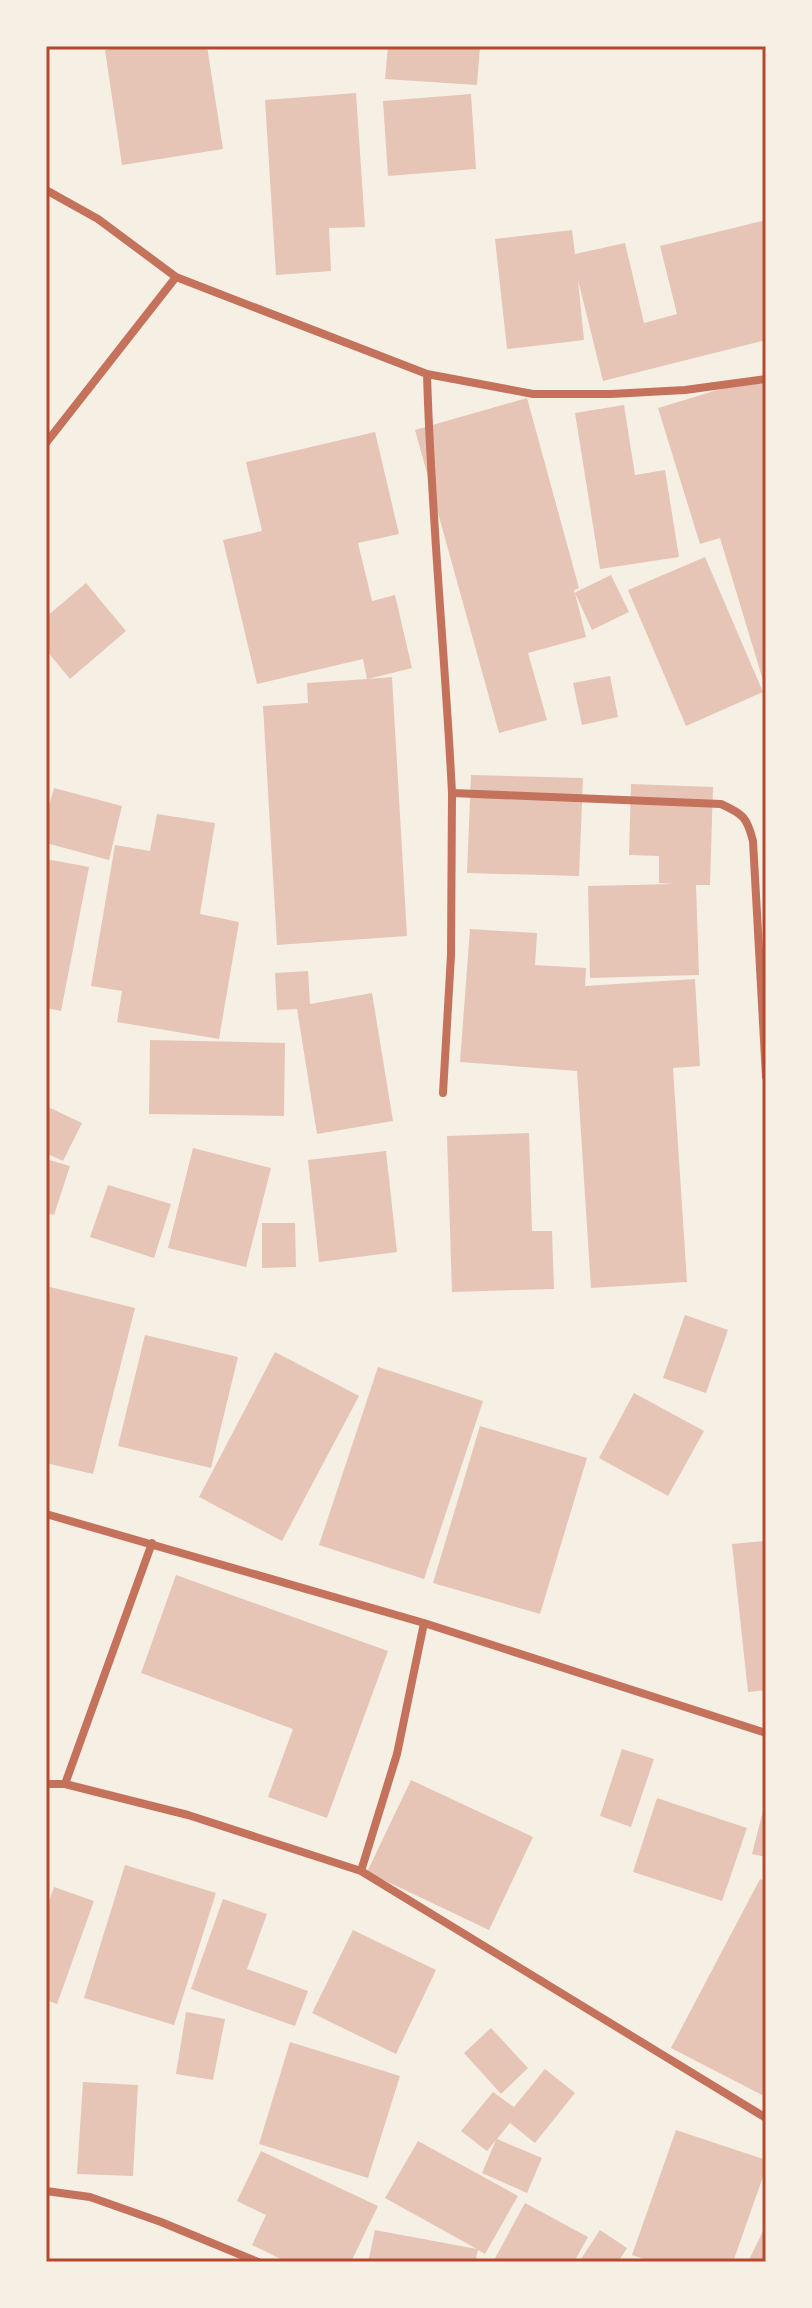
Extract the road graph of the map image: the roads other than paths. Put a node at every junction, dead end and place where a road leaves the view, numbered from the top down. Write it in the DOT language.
graph roads {
  1 [pos="46,190"];
  2 [pos="176,277"];
  3 [pos="427,374"];
  4 [pos="766,379"];
  5 [pos="46,443"];
  6 [pos="452,793"];
  7 [pos="766,1077"];
  8 [pos="443,1093"];
  9 [pos="46,1514"];
  10 [pos="152,1543"];
  11 [pos="424,1623"];
  12 [pos="766,1733"];
  13 [pos="46,1784"];
  14 [pos="65,1784"];
  15 [pos="361,1871"];
  16 [pos="766,2118"];
  17 [pos="46,2191"];
  18 [pos="258,2262"];
  1 -- 2 [label="street"];
  2 -- 3 [label="street"];
  2 -- 5 [label="street"];
  3 -- 4 [label="street"];
  3 -- 6 [label="street"];
  6 -- 7 [label="street"];
  6 -- 8 [label="street"];
  9 -- 10 [label="street"];
  10 -- 11 [label="street"];
  10 -- 14 [label="street"];
  11 -- 12 [label="street"];
  11 -- 15 [label="street"];
  13 -- 14 [label="street"];
  14 -- 15 [label="street"];
  15 -- 16 [label="street"];
  17 -- 18 [label="street"];
}
